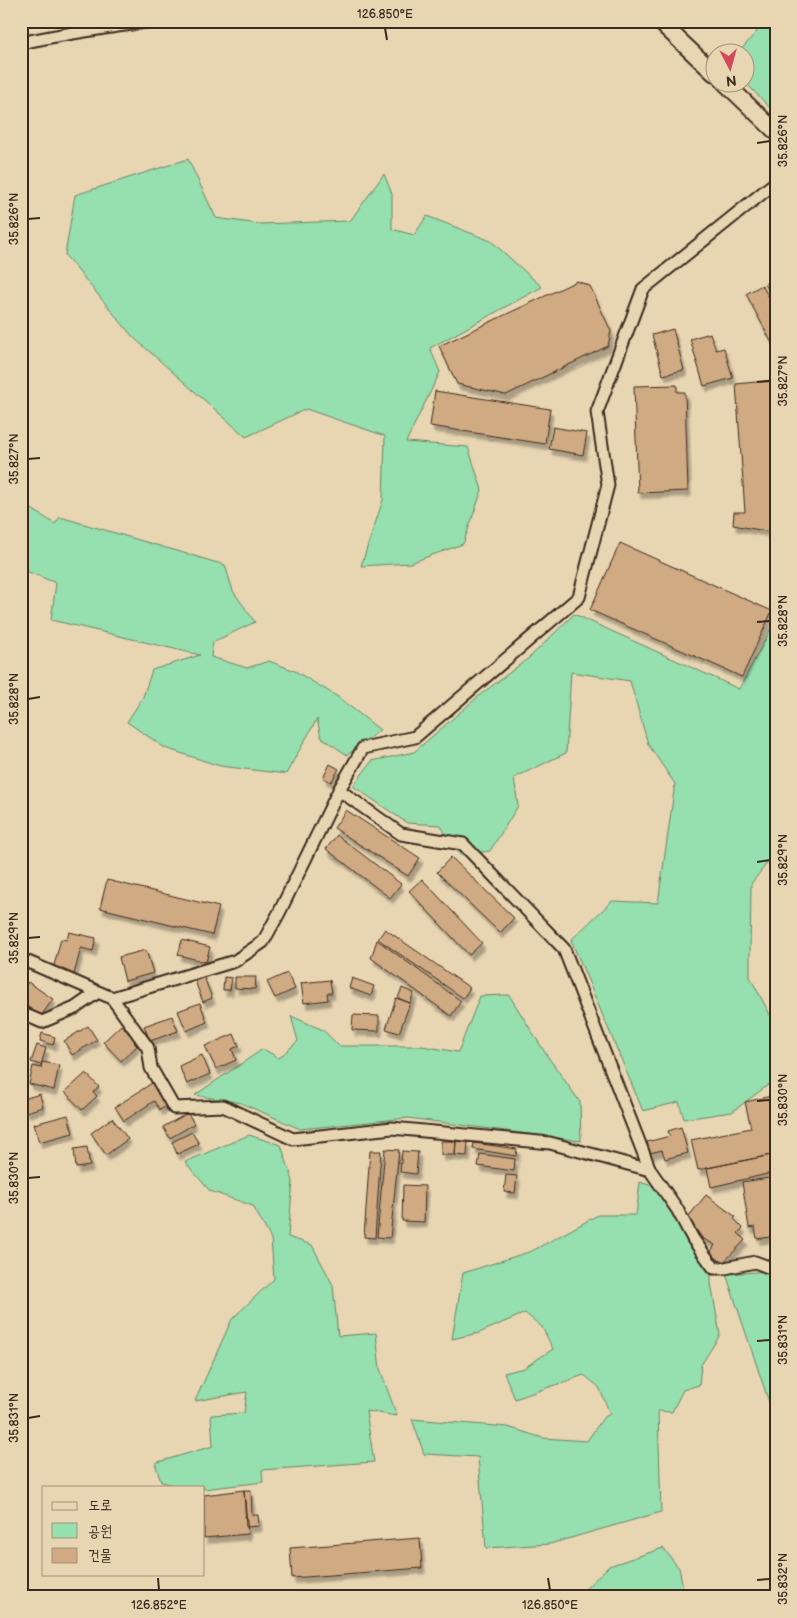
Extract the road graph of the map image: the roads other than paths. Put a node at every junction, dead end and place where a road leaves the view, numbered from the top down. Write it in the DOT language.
graph roads {
  1 [pos="153,21"];
  2 [pos="659,21"];
  3 [pos="21,43"];
  4 [pos="704,64"];
  5 [pos="734,92"];
  6 [pos="776,132"];
  7 [pos="776,182"];
  8 [pos="339,790"];
  9 [pos="21,959"];
  10 [pos="98,992"];
  11 [pos="112,998"];
  12 [pos="21,1013"];
  13 [pos="650,1170"];
  14 [pos="776,1270"];
  1 -- 3 [label="street"];
  2 -- 4 [label="street"];
  5 -- 6 [label="street"];
  7 -- 8 [label="street"];
  8 -- 11 [label="street"];
  8 -- 13 [label="street"];
  9 -- 10 [label="street"];
  10 -- 11 [label="street"];
  10 -- 12 [label="street"];
  11 -- 13 [label="street"];
  13 -- 14 [label="street"];
}
